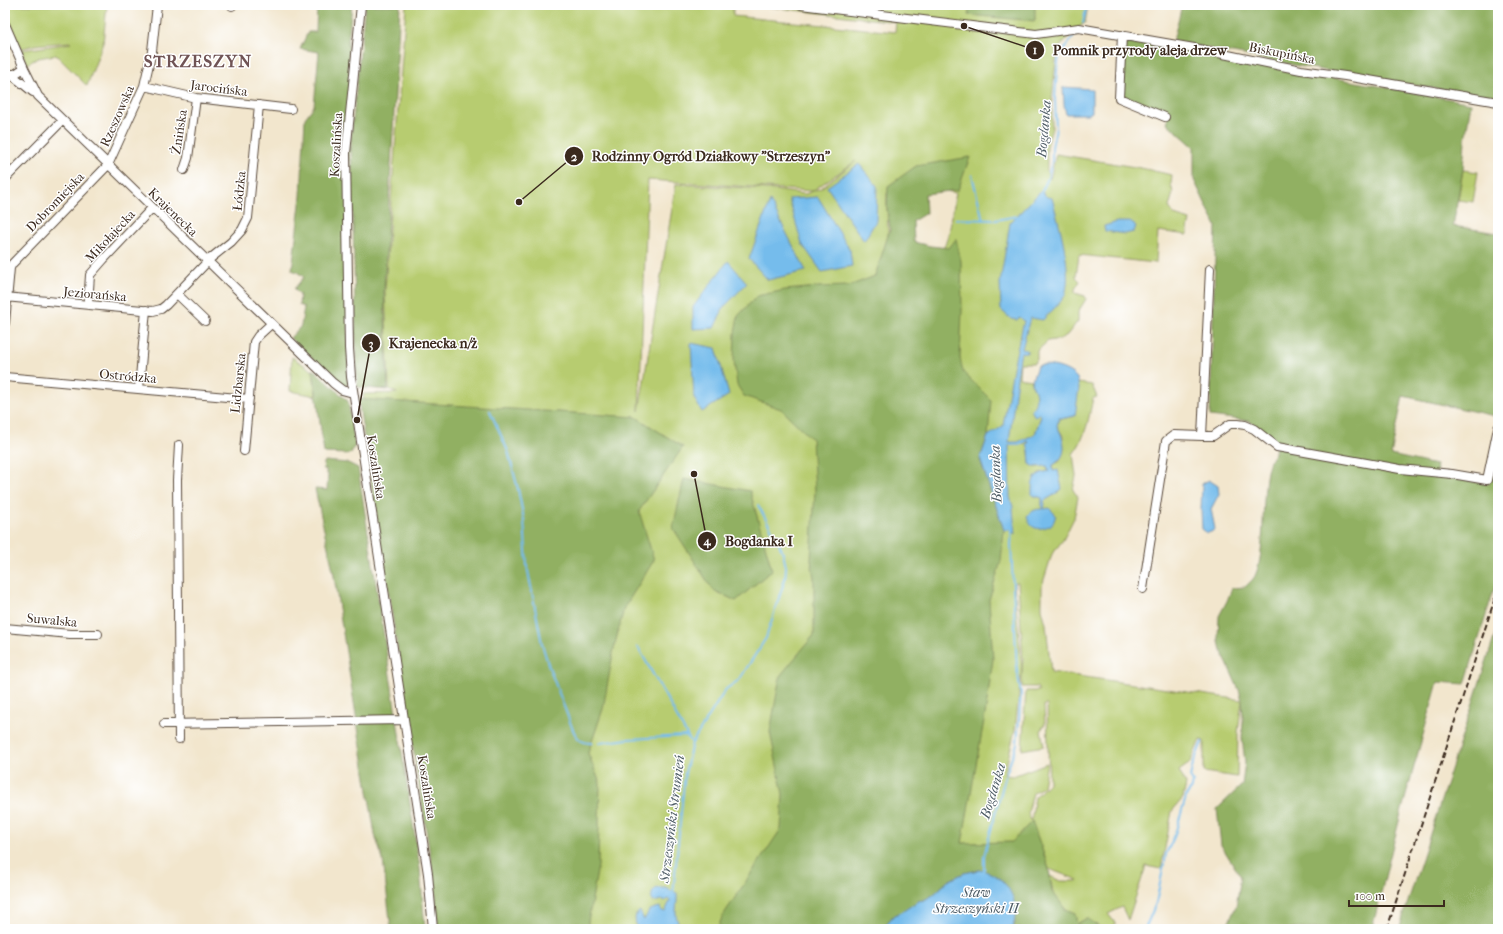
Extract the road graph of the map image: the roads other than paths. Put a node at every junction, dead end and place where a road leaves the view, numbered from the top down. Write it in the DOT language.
graph roads {
  1 [pos="157,5"];
  2 [pos="361,5"];
  3 [pos="800,5"];
  4 [pos="5,24"];
  5 [pos="1122,35"];
  6 [pos="24,68"];
  7 [pos="9,74"];
  8 [pos="144,86"];
  9 [pos="38,96"];
  10 [pos="196,98"];
  11 [pos="1498,102"];
  12 [pos="259,105"];
  13 [pos="291,109"];
  14 [pos="1165,117"];
  15 [pos="62,121"];
  16 [pos="108,165"];
  17 [pos="184,170"];
  18 [pos="5,179"];
  19 [pos="152,208"];
  20 [pos="207,262"];
  21 [pos="1210,269"];
  22 [pos="177,294"];
  23 [pos="6,297"];
  24 [pos="88,305"];
  25 [pos="146,310"];
  26 [pos="205,321"];
  27 [pos="5,324"];
  28 [pos="271,324"];
  29 [pos="5,377"];
  30 [pos="139,389"];
  31 [pos="353,393"];
  32 [pos="249,399"];
  33 [pos="1498,428"];
  34 [pos="1202,436"];
  35 [pos="179,445"];
  36 [pos="244,451"];
  37 [pos="1143,589"];
  38 [pos="5,628"];
  39 [pos="98,634"];
  40 [pos="404,720"];
  41 [pos="164,724"];
  42 [pos="179,725"];
  43 [pos="180,738"];
  44 [pos="433,929"];
  1 -- 8 [label="street, Rzeszowska"];
  2 -- 31 [label="street, Koszalińska"];
  3 -- 5 [label="street, Biskupińska"];
  4 -- 6 [label="street, Krajenecka"];
  5 -- 11 [label="street, Biskupińska"];
  5 -- 14 [label="street"];
  6 -- 7 [label="street"];
  6 -- 9 [label="street, Krajenecka"];
  7 -- 9 [label="street"];
  8 -- 10 [label="street, Jarocińska"];
  8 -- 16 [label="street, Rzeszowska"];
  9 -- 15 [label="street, Krajenecka"];
  10 -- 12 [label="street, Jarocińska"];
  10 -- 17 [label="street, Żnińska"];
  12 -- 13 [label="street, Jarocińska"];
  12 -- 20 [label="street, Łódzka"];
  15 -- 16 [label="street, Krajenecka"];
  15 -- 18 [label="street"];
  16 -- 19 [label="street, Krajenecka"];
  16 -- 23 [label="street, Dobromiejska"];
  19 -- 20 [label="street, Krajenecka"];
  19 -- 24 [label="street, Mikołajecka"];
  20 -- 22 [label="street, Jeziorańska"];
  20 -- 28 [label="street, Krajenecka"];
  21 -- 34 [label="street"];
  22 -- 25 [label="street, Jeziorańska"];
  22 -- 26 [label="street"];
  23 -- 24 [label="street, Jeziorańska"];
  23 -- 27 [label="street, Dobromiejska"];
  24 -- 25 [label="street, Jeziorańska"];
  25 -- 30 [label="street"];
  28 -- 31 [label="street, Krajenecka"];
  28 -- 32 [label="street, Lidzbarska"];
  29 -- 30 [label="street, Ostródzka"];
  30 -- 32 [label="street, Ostródzka"];
  31 -- 40 [label="street, Koszalińska"];
  32 -- 36 [label="street, Lidzbarska"];
  33 -- 34 [label="street"];
  34 -- 37 [label="street"];
  35 -- 42 [label="street"];
  38 -- 39 [label="street, Suwalska"];
  40 -- 42 [label="street"];
  40 -- 44 [label="street, Koszalińska"];
  41 -- 42 [label="street"];
  42 -- 43 [label="street"];
}
